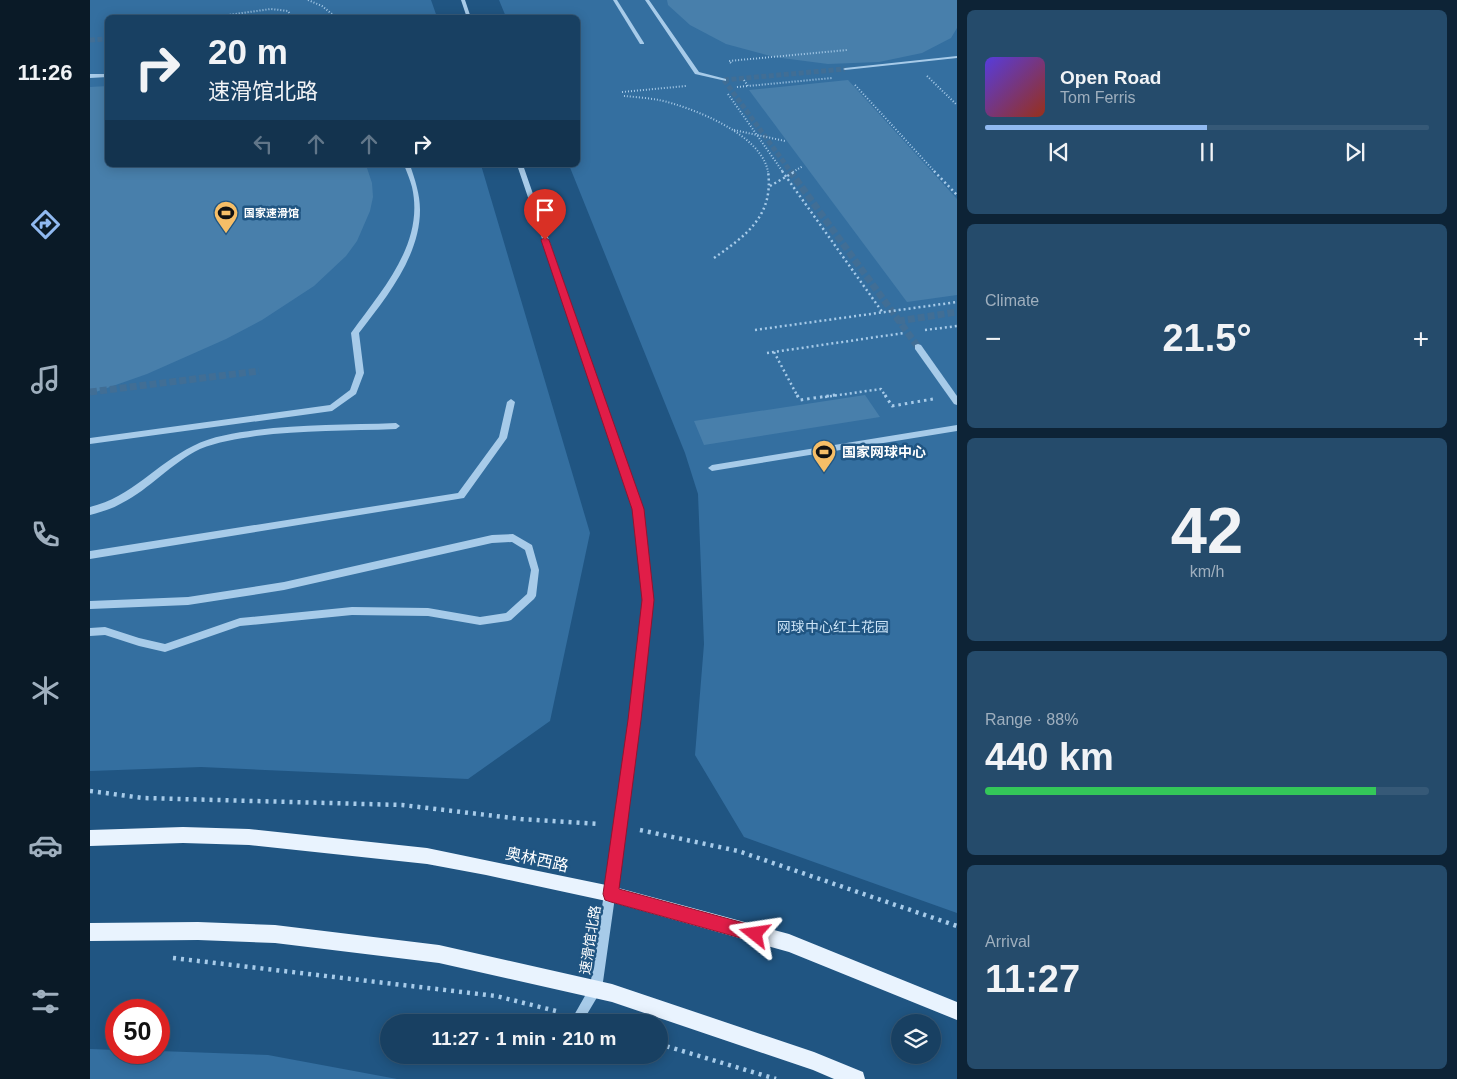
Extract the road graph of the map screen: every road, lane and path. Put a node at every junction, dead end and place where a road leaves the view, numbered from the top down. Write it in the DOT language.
graph roads {
  1 [pos="308,0"];
  2 [pos="463,0"];
  3 [pos="615,0"];
  4 [pos="647,0"];
  5 [pos="228,15"];
  6 [pos="291,15"];
  7 [pos="333,15"];
  8 [pos="468,15"];
  9 [pos="642,43"];
  10 [pos="848,50"];
  11 [pos="957,57"];
  12 [pos="734,68"];
  13 [pos="845,69"];
  14 [pos="922,72"];
  15 [pos="739,74"];
  16 [pos="105,75"];
  17 [pos="90,76"];
  18 [pos="837,77"];
  19 [pos="724,80"];
  20 [pos="853,83"];
  21 [pos="688,86"];
  22 [pos="748,86"];
  23 [pos="732,88"];
  24 [pos="724,89"];
  25 [pos="622,92"];
  26 [pos="624,96"];
  27 [pos="957,104"];
  28 [pos="733,130"];
  29 [pos="758,136"];
  30 [pos="785,141"];
  31 [pos="803,166"];
  32 [pos="408,167"];
  33 [pos="521,167"];
  34 [pos="786,176"];
  35 [pos="770,186"];
  36 [pos="957,195"];
  37 [pos="714,258"];
  38 [pos="957,302"];
  39 [pos="883,312"];
  40 [pos="957,326"];
  41 [pos="755,330"];
  42 [pos="918,331"];
  43 [pos="909,333"];
  44 [pos="918,347"];
  45 [pos="774,352"];
  46 [pos="767,353"];
  47 [pos="955,399"];
  48 [pos="511,402"];
  49 [pos="396,426"];
  50 [pos="957,428"];
  51 [pos="90,441"];
  52 [pos="712,468"];
  53 [pos="90,511"];
  54 [pos="90,554"];
  55 [pos="90,605"];
  56 [pos="90,632"];
  57 [pos="90,791"];
  58 [pos="620,826"];
  59 [pos="90,838"];
  60 [pos="611,894"];
  61 [pos="957,926"];
  62 [pos="90,932"];
  63 [pos="167,957"];
  64 [pos="596,989"];
  65 [pos="957,1011"];
  66 [pos="566,1014"];
  67 [pos="576,1014"];
  68 [pos="668,1047"];
  69 [pos="776,1079"];
  70 [pos="856,1079"];
  1 -- 7 [label="path"];
  2 -- 8 [label="street"];
  3 -- 9 [label="street"];
  4 -- 19 [label="street"];
  5 -- 6 [label="path"];
  10 -- 12 [label="path"];
  11 -- 13 [label="street"];
  14 -- 27 [label="path"];
  15 -- 22 [label="path"];
  16 -- 17 [label="street"];
  18 -- 22 [label="path"];
  20 -- 36 [label="path"];
  21 -- 25 [label="path"];
  22 -- 23 [label="path"];
  24 -- 29 [label="path"];
  26 -- 28 [label="path"];
  28 -- 29 [label="path"];
  28 -- 35 [label="path"];
  29 -- 30 [label="path"];
  29 -- 34 [label="path"];
  31 -- 34 [label="path"];
  32 -- 51 [label="street"];
  33 -- 58 [label="street, 速滑馆北路"];
  34 -- 35 [label="path"];
  34 -- 39 [label="path"];
  35 -- 37 [label="path"];
  38 -- 39 [label="path"];
  39 -- 41 [label="path"];
  40 -- 42 [label="path"];
  43 -- 45 [label="path"];
  44 -- 47 [label="street"];
  45 -- 46 [label="path"];
  45 -- 47 [label="path"];
  48 -- 54 [label="street"];
  49 -- 53 [label="street"];
  50 -- 52 [label="street"];
  55 -- 56 [label="street"];
  57 -- 58 [label="path"];
  58 -- 60 [label="street, 速滑馆北路"];
  58 -- 61 [label="path"];
  59 -- 60 [label="main road, 奥林西路"];
  60 -- 64 [label="street, 速滑馆北路"];
  60 -- 65 [label="main road, 奥林西路"];
  62 -- 64 [label="main road"];
  63 -- 66 [label="path"];
  64 -- 67 [label="street, 速滑馆北路"];
  64 -- 70 [label="main road"];
  68 -- 69 [label="path"];
}
